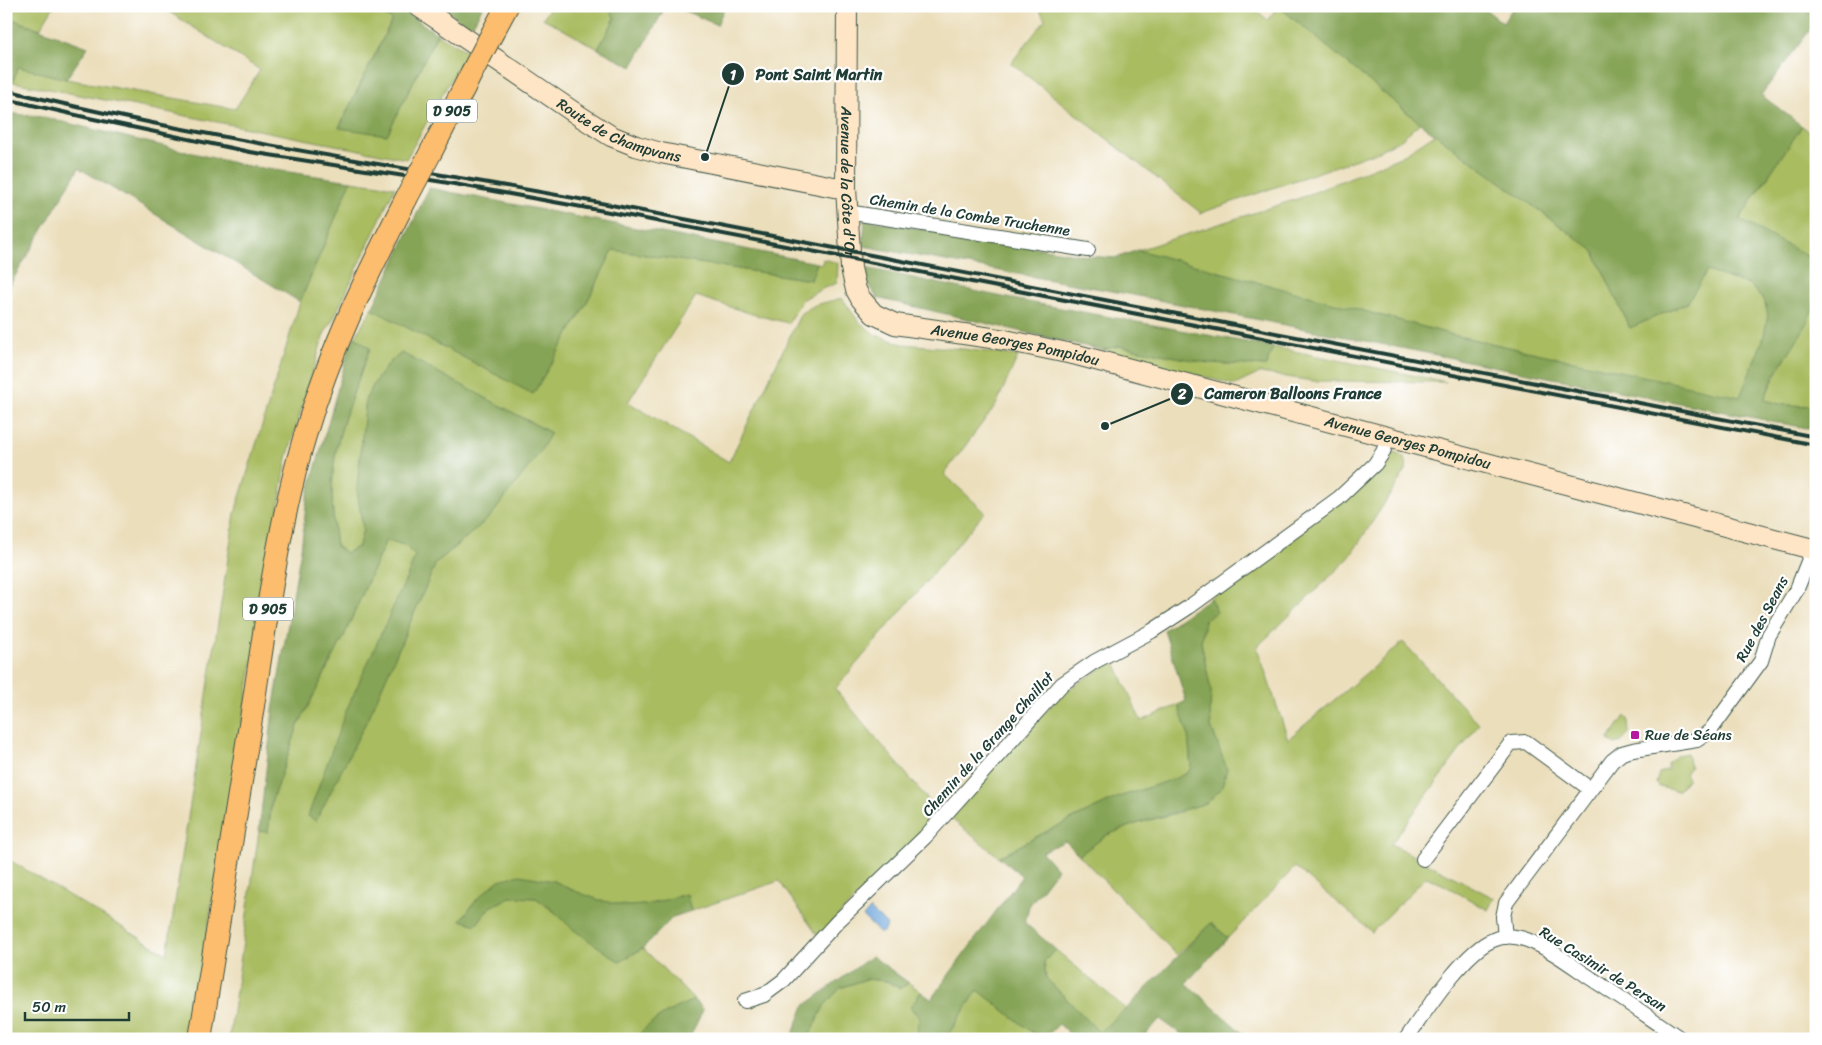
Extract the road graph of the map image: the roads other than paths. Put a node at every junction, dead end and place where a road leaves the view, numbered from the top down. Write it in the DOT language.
graph roads {
  1 [pos="418,6"];
  2 [pos="508,6"];
  3 [pos="847,6"];
  4 [pos="846,188"];
  5 [pos="847,212"];
  6 [pos="1088,250"];
  7 [pos="851,268"];
  8 [pos="1388,438"];
  9 [pos="1814,550"];
  10 [pos="1590,790"];
  11 [pos="1423,859"];
  12 [pos="1505,936"];
  13 [pos="745,1001"];
  14 [pos="200,1039"];
  15 [pos="1406,1039"];
  16 [pos="1681,1039"];
  1 -- 4 [label="main road, Route de Champvans"];
  2 -- 14 [label="main road, D 905, bridge"];
  3 -- 4 [label="main road, Avenue de la Côte d'Or"];
  4 -- 5 [label="main road, Avenue de la Côte d'Or"];
  5 -- 6 [label="street, Chemin de la Combe Truchenne"];
  5 -- 7 [label="main road, Avenue de la Côte d'Or"];
  7 -- 8 [label="main road, Avenue Georges Pompidou"];
  8 -- 9 [label="main road, Avenue Georges Pompidou"];
  8 -- 13 [label="street, Chemin de la Grange Chaillot"];
  9 -- 10 [label="street, Rue des Seans"];
  10 -- 11 [label="street"];
  10 -- 12 [label="street, Rue des Seans"];
  12 -- 15 [label="street"];
  12 -- 16 [label="street, Rue Casimir de Persan"];
}
